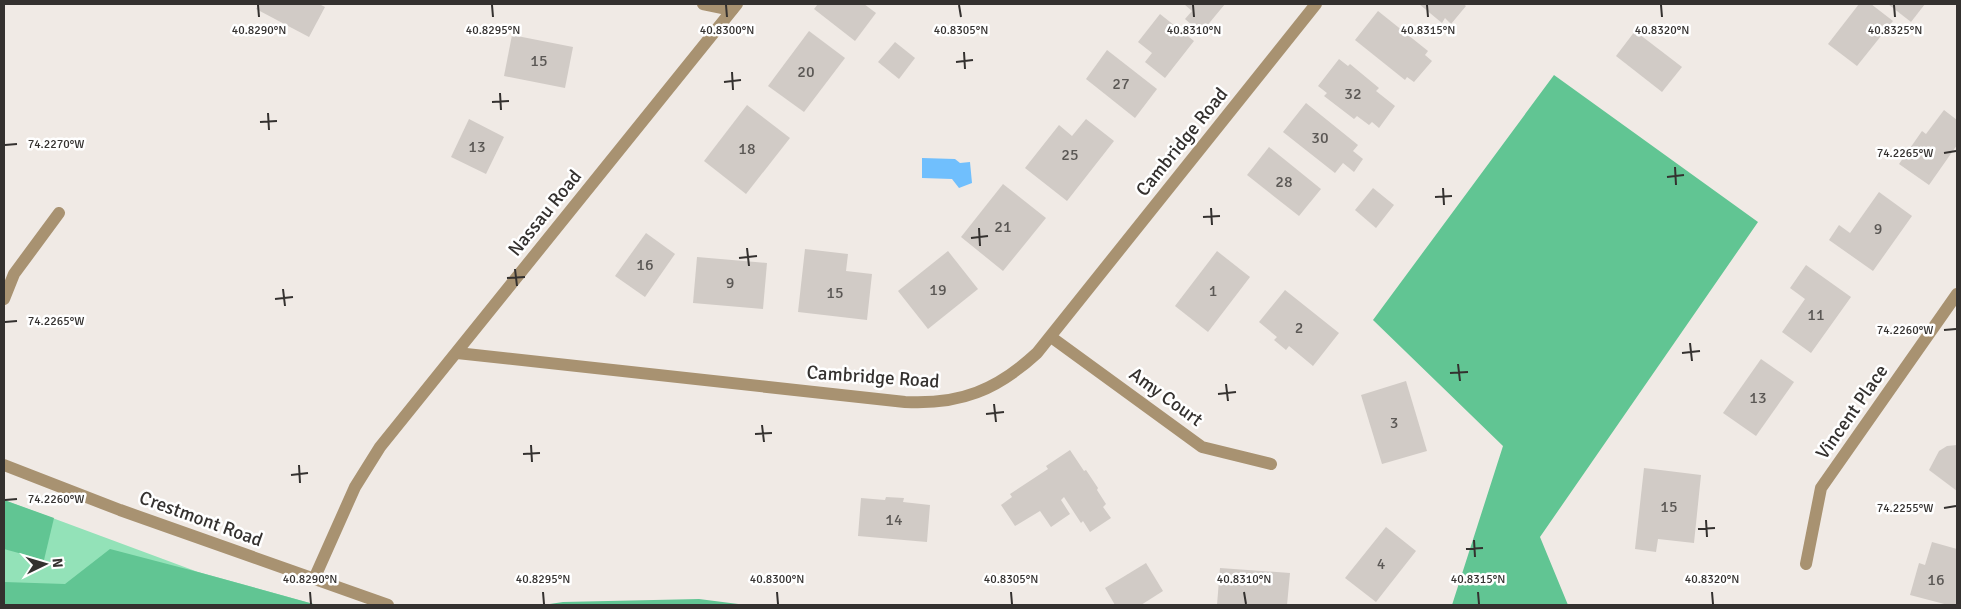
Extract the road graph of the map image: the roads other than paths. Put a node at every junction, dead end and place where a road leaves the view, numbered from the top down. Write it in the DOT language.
graph roads {
  1 [pos="703,4"];
  2 [pos="1316,4"];
  3 [pos="735,7"];
  4 [pos="59,213"];
  5 [pos="1957,294"];
  6 [pos="4,299"];
  7 [pos="1051,337"];
  8 [pos="457,352"];
  9 [pos="1271,464"];
  10 [pos="4,465"];
  11 [pos="1806,564"];
  12 [pos="314,580"];
  13 [pos="388,605"];
  1 -- 3 [label="street"];
  2 -- 7 [label="street, Cambridge Road"];
  3 -- 8 [label="street, Nassau Road"];
  4 -- 6 [label="street"];
  5 -- 11 [label="street, Vincent Place"];
  7 -- 8 [label="street, Cambridge Road"];
  7 -- 9 [label="street, Amy Court"];
  8 -- 12 [label="street, Nassau Road"];
  10 -- 12 [label="street, Crestmont Road"];
  12 -- 13 [label="street, Crestmont Road"];
}
